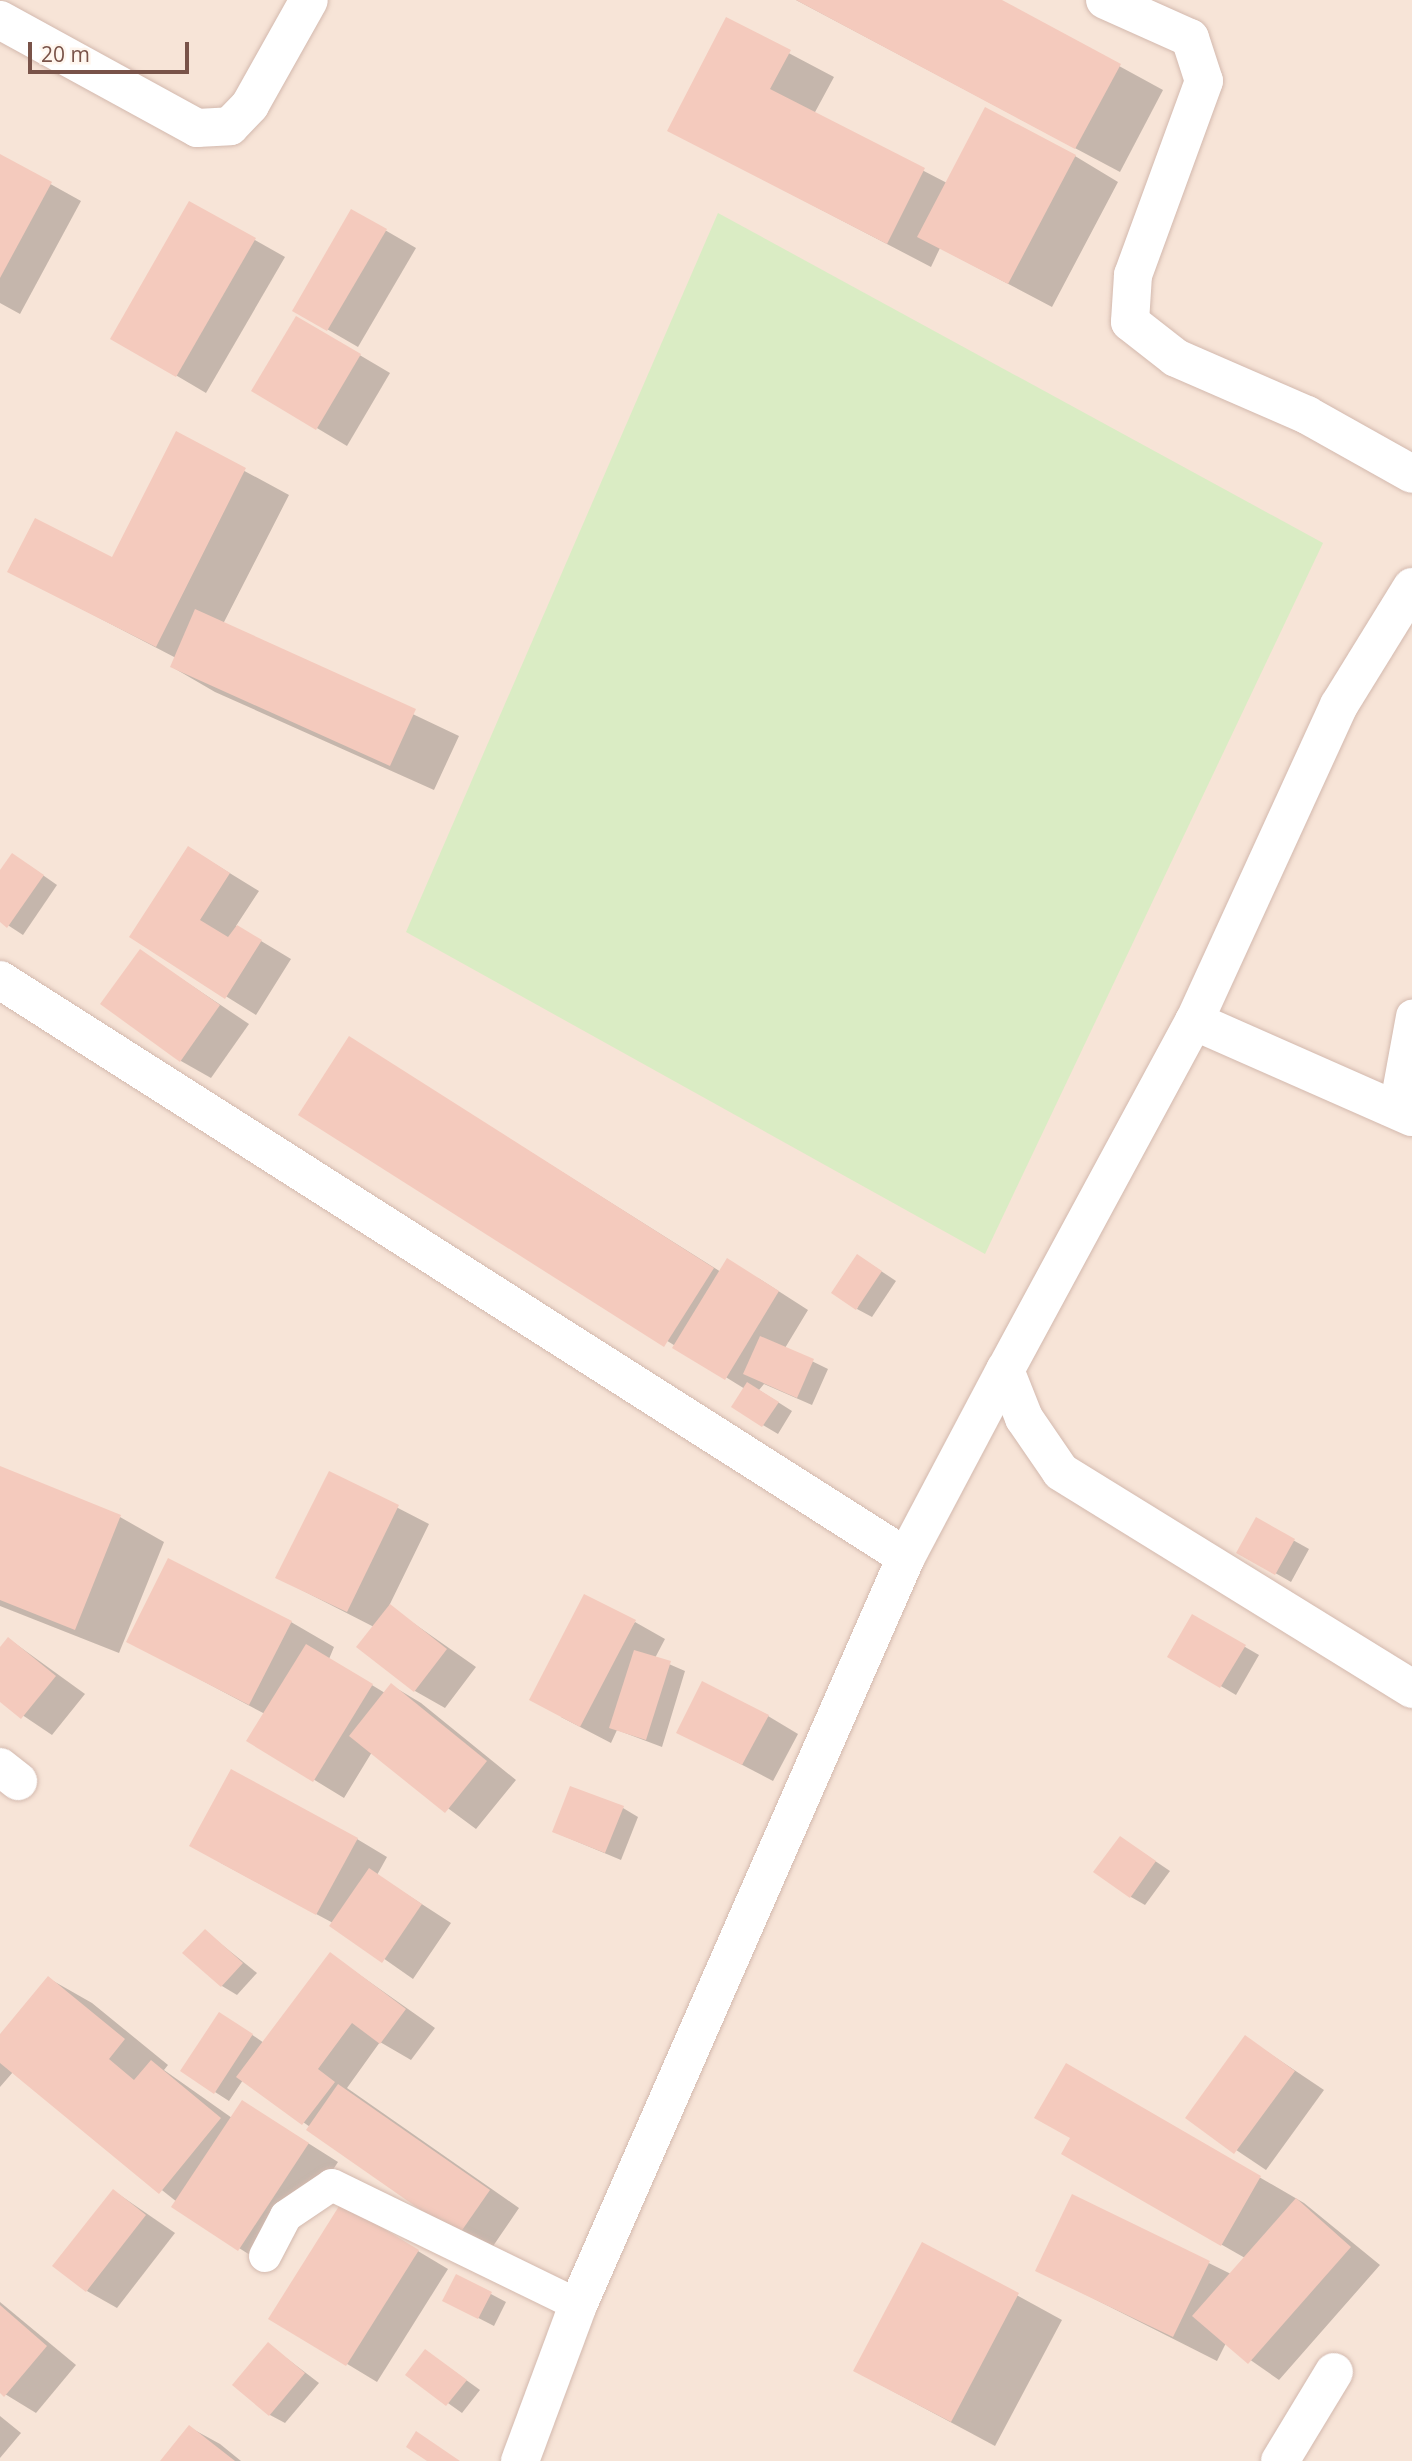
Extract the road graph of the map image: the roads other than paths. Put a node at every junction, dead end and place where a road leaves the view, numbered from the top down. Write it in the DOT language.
graph roads {
  1 [pos="309,0"];
  2 [pos="1105,0"];
  3 [pos="0,20"];
  4 [pos="1412,474"];
  5 [pos="1412,587"];
  6 [pos="0,980"];
  7 [pos="1412,1016"];
  8 [pos="1194,1021"];
  9 [pos="1404,1113"];
  10 [pos="1005,1370"];
  11 [pos="906,1558"];
  12 [pos="1412,1689"];
  13 [pos="265,2256"];
  14 [pos="578,2305"];
  15 [pos="1334,2372"];
  16 [pos="520,2461"];
  17 [pos="1280,2461"];
  1 -- 3 [label="street"];
  2 -- 4 [label="street"];
  5 -- 8 [label="street"];
  6 -- 11 [label="street"];
  7 -- 9 [label="lane"];
  8 -- 9 [label="street"];
  8 -- 10 [label="street"];
  10 -- 11 [label="street"];
  10 -- 12 [label="street"];
  11 -- 14 [label="street"];
  13 -- 14 [label="lane"];
  14 -- 16 [label="street"];
  15 -- 17 [label="street"];
}
